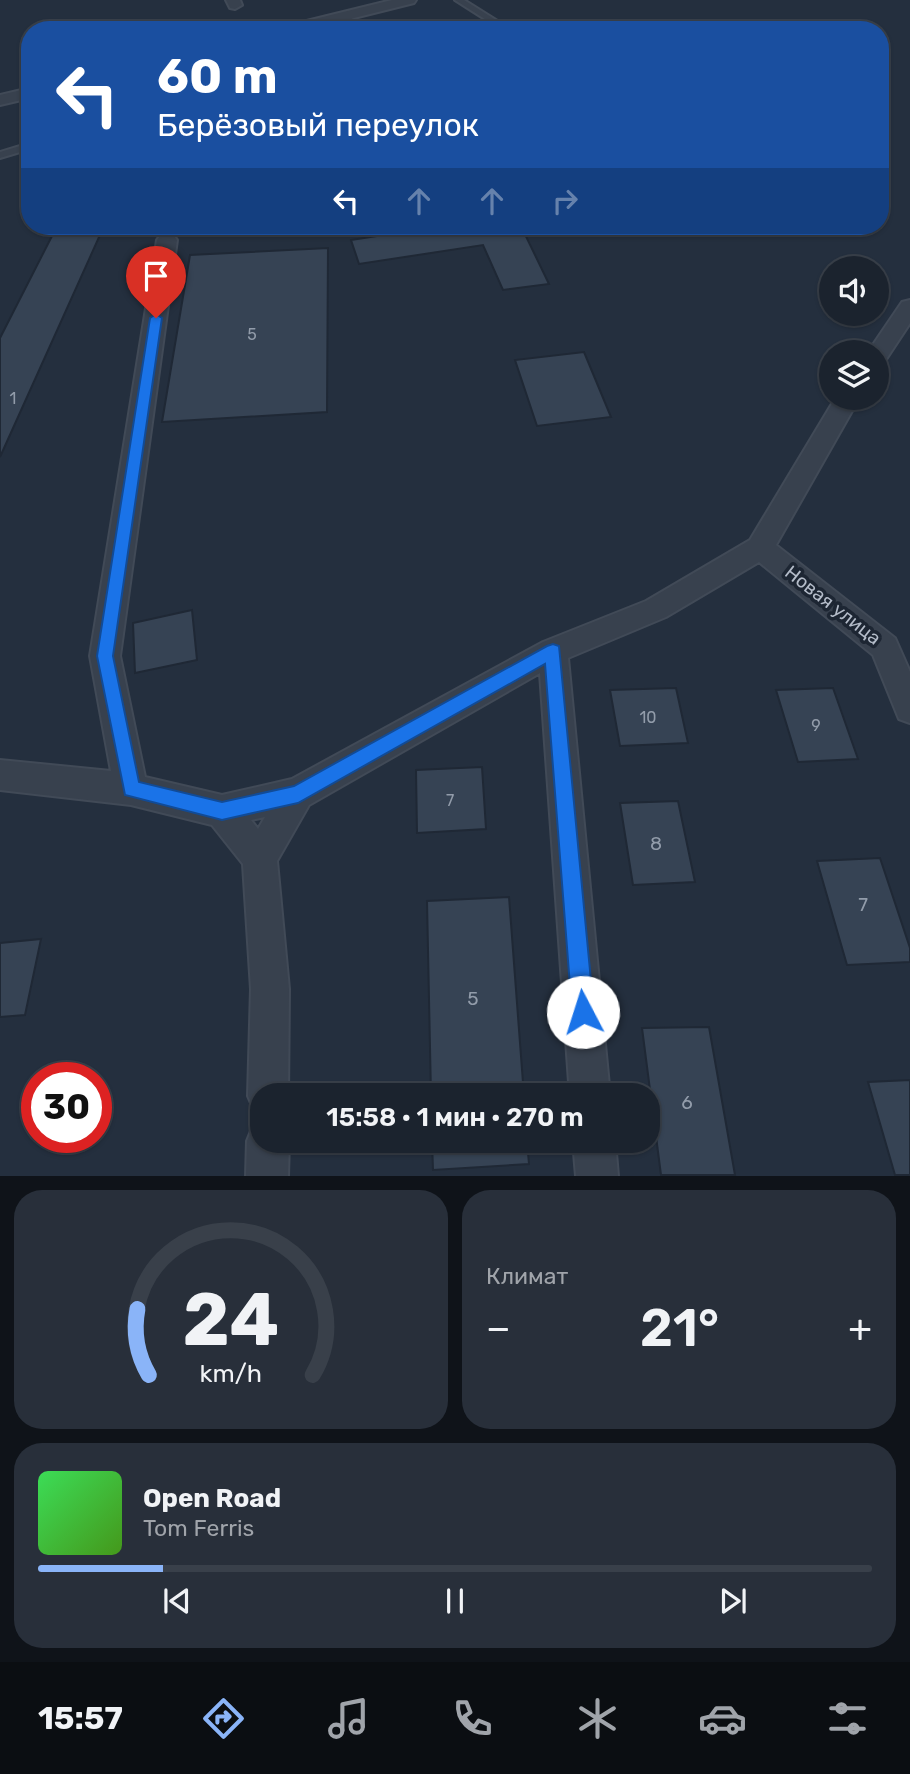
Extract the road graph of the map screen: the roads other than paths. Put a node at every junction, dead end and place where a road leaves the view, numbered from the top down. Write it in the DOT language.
graph roads {
  1 [pos="409,0"];
  2 [pos="459,0"];
  3 [pos="343,16"];
  4 [pos="323,21"];
  5 [pos="350,21"];
  6 [pos="493,21"];
  7 [pos="21,95"];
  8 [pos="0,100"];
  9 [pos="21,149"];
  10 [pos="0,155"];
  11 [pos="167,240"];
  12 [pos="910,307"];
  13 [pos="888,340"];
  14 [pos="840,410"];
  15 [pos="760,548"];
  16 [pos="553,651"];
  17 [pos="910,709"];
  18 [pos="0,775"];
  19 [pos="131,789"];
  20 [pos="298,794"];
  21 [pos="222,811"];
  22 [pos="260,858"];
  23 [pos="268,1083"];
  24 [pos="589,1083"];
  25 [pos="268,1153"];
  26 [pos="595,1153"];
  27 [pos="267,1175"];
  28 [pos="597,1175"];
  1 -- 3 [label="street"];
  2 -- 6 [label="lane"];
  3 -- 4 [label="street"];
  3 -- 5 [label="lane"];
  7 -- 8 [label="street"];
  9 -- 10 [label="lane"];
  11 -- 19 [label="street"];
  12 -- 13 [label="street"];
  14 -- 15 [label="street"];
  15 -- 16 [label="street"];
  15 -- 17 [label="street, Новая улица"];
  16 -- 20 [label="street"];
  16 -- 24 [label="street"];
  18 -- 19 [label="street"];
  19 -- 21 [label="street"];
  20 -- 21 [label="street"];
  20 -- 22 [label="street"];
  21 -- 22 [label="street"];
  22 -- 23 [label="street"];
  25 -- 27 [label="street"];
  26 -- 28 [label="street"];
}
